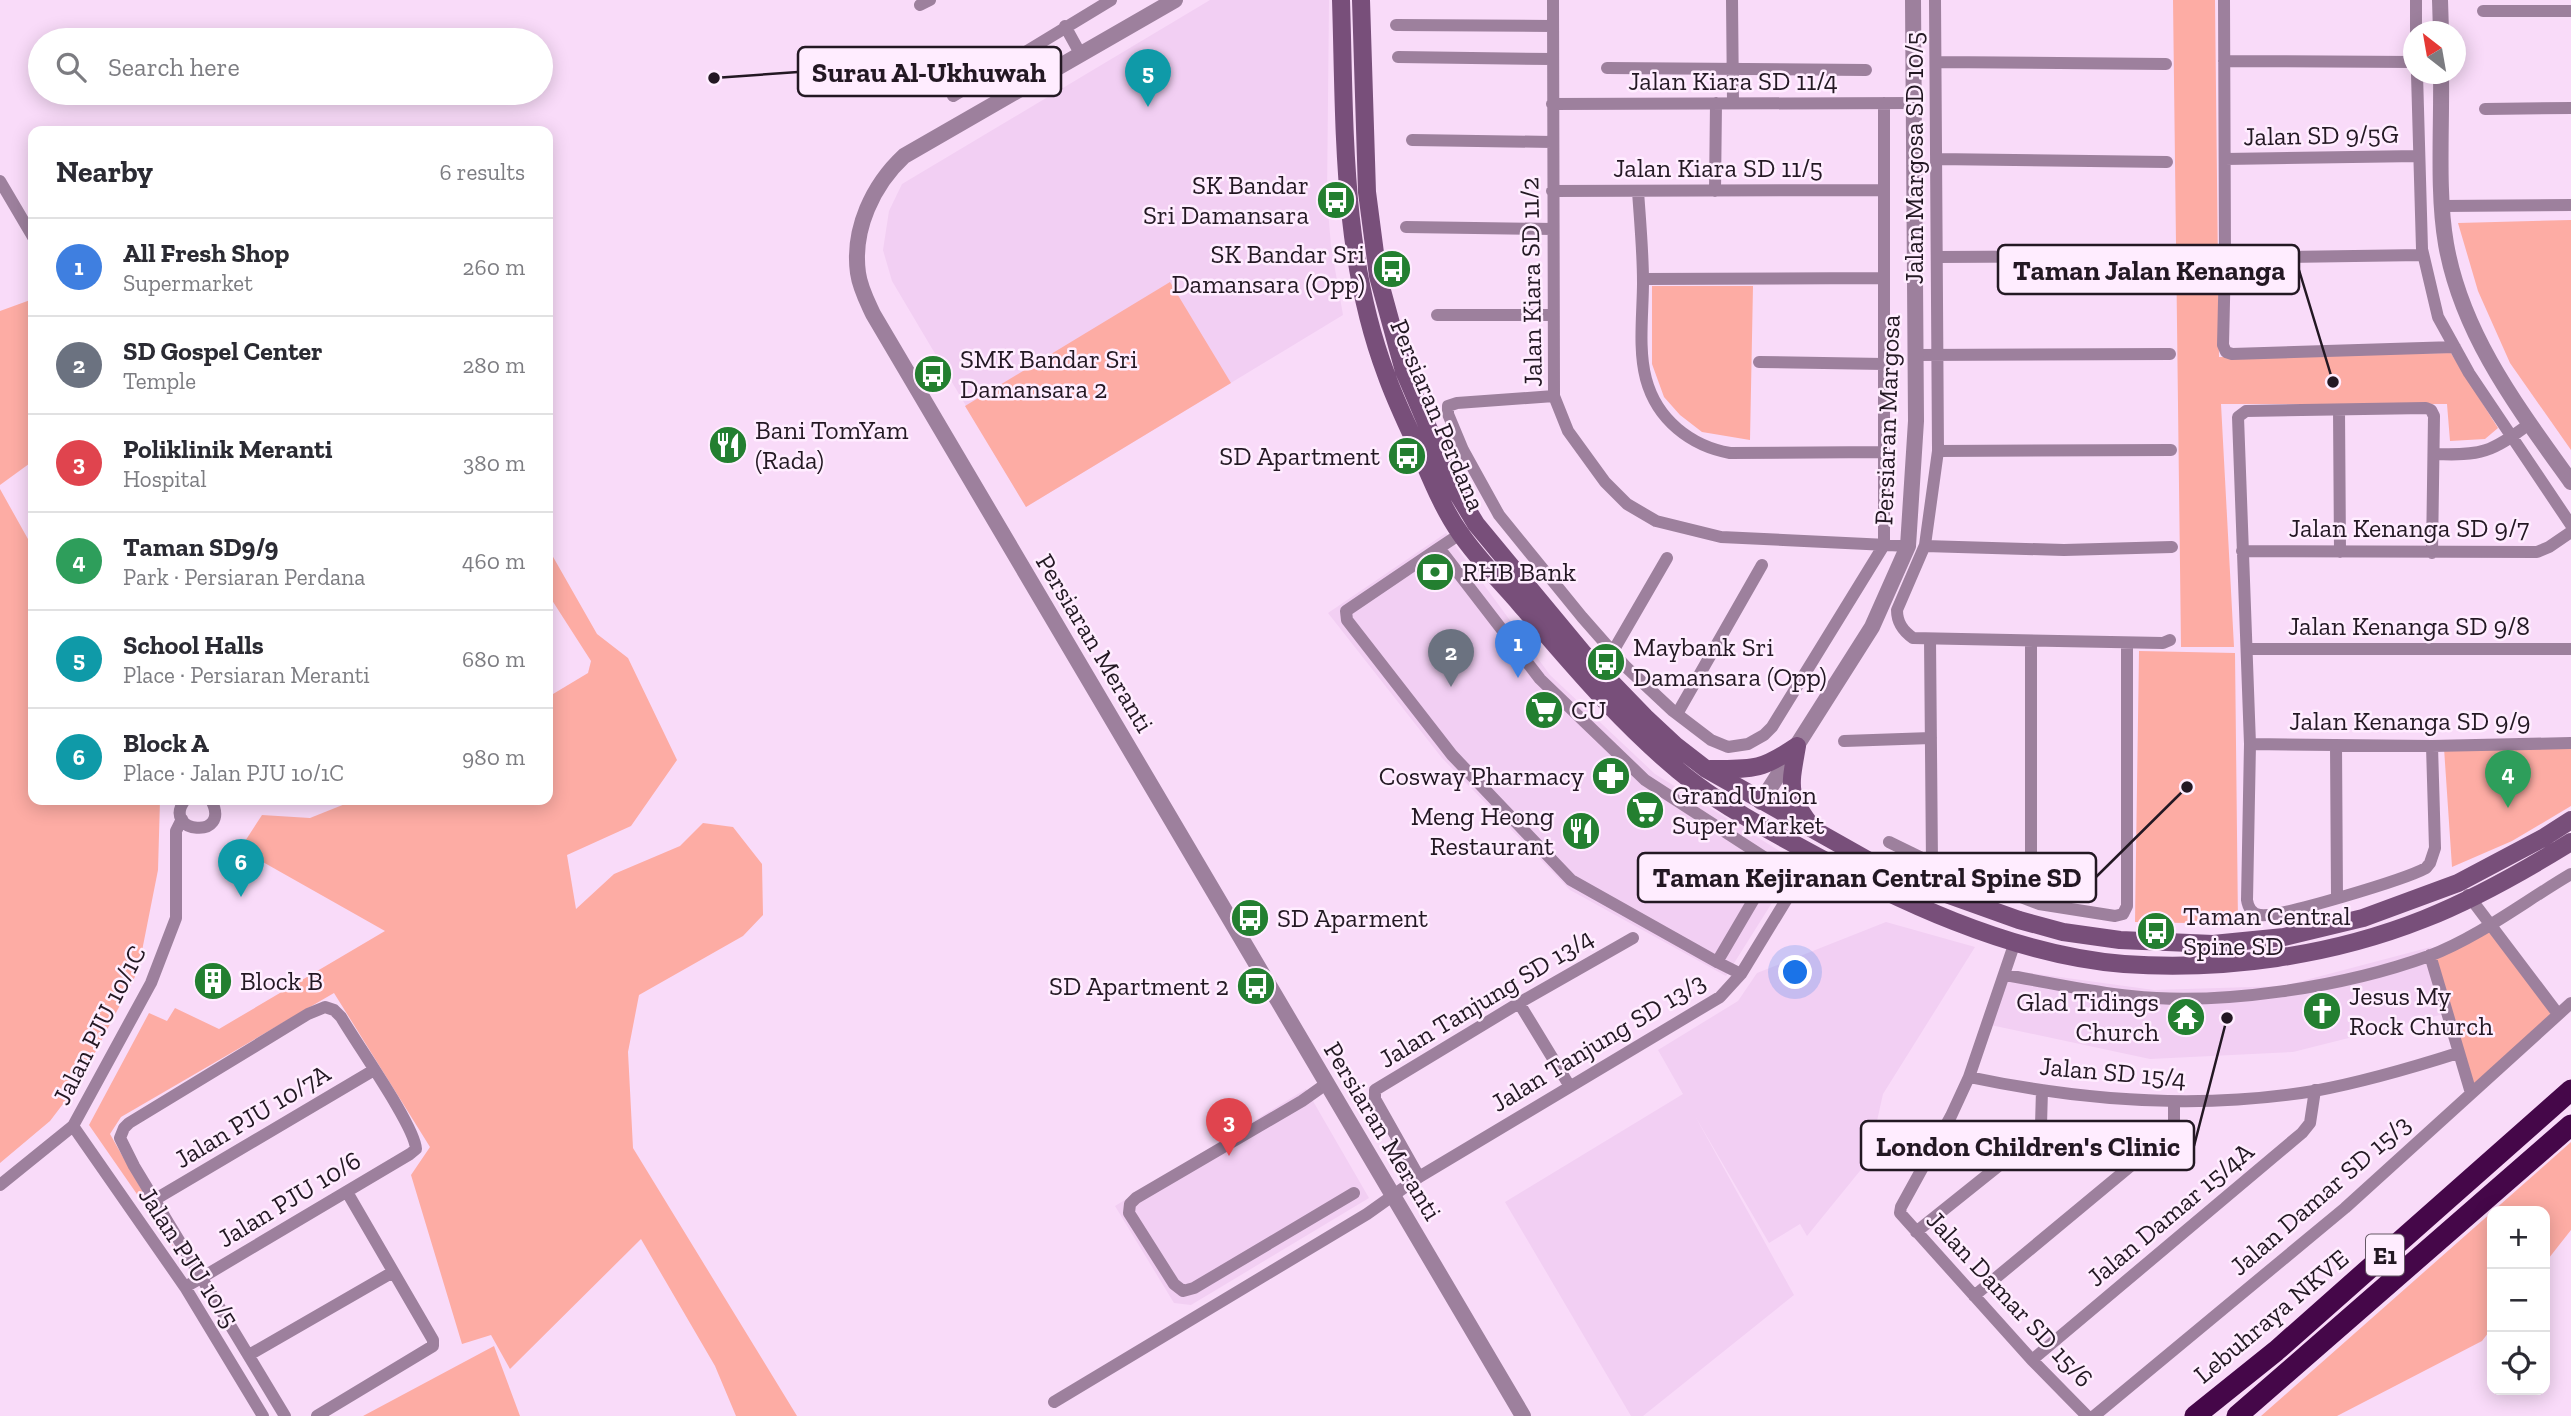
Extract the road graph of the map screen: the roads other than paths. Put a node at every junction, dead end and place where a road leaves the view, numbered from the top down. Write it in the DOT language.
graph roads {
  1 [pos="1111,0"];
  2 [pos="1175,0"];
  3 [pos="1341,0"];
  4 [pos="1361,0"];
  5 [pos="1553,0"];
  6 [pos="1732,0"];
  7 [pos="1913,0"];
  8 [pos="1935,0"];
  9 [pos="2224,0"];
  10 [pos="2416,0"];
  11 [pos="2440,0"];
  12 [pos="2483,11"];
  13 [pos="2571,11"];
  14 [pos="2416,21"];
  15 [pos="2441,21"];
  16 [pos="1396,25"];
  17 [pos="1065,26"];
  18 [pos="1552,26"];
  19 [pos="1081,55"];
  20 [pos="1398,57"];
  21 [pos="1552,59"];
  22 [pos="2224,61"];
  23 [pos="1936,62"];
  24 [pos="2403,62"];
  25 [pos="2166,64"];
  26 [pos="1606,68"];
  27 [pos="1733,69"];
  28 [pos="1866,70"];
  29 [pos="2417,84"];
  30 [pos="2441,84"];
  31 [pos="953,96"];
  32 [pos="1716,103"];
  33 [pos="1733,103"];
  34 [pos="1884,103"];
  35 [pos="1914,103"];
  36 [pos="1552,104"];
  37 [pos="2571,108"];
  38 [pos="2485,109"];
  39 [pos="1412,140"];
  40 [pos="1552,142"];
  41 [pos="2418,156"];
  42 [pos="1936,159"];
  43 [pos="2225,159"];
  44 [pos="2167,162"];
  45 [pos="0,181"];
  46 [pos="1884,190"];
  47 [pos="1552,191"];
  48 [pos="1638,191"];
  49 [pos="1715,191"];
  50 [pos="2571,205"];
  51 [pos="2442,206"];
  52 [pos="1406,227"];
  53 [pos="28,229"];
  54 [pos="1552,229"];
  55 [pos="2423,255"];
  56 [pos="2168,256"];
  57 [pos="1937,257"];
  58 [pos="2225,258"];
  59 [pos="1884,278"];
  60 [pos="1643,279"];
  61 [pos="1553,314"];
  62 [pos="1437,315"];
  63 [pos="2455,347"];
  64 [pos="2170,354"];
  65 [pos="1916,355"];
  66 [pos="1938,355"];
  67 [pos="1759,362"];
  68 [pos="1884,364"];
  69 [pos="1554,396"];
  70 [pos="2339,410"];
  71 [pos="2529,424"];
  72 [pos="2511,438"];
  73 [pos="2171,450"];
  74 [pos="1938,451"];
  75 [pos="1884,452"];
  76 [pos="2434,454"];
  77 [pos="2571,482"];
  78 [pos="2571,526"];
  79 [pos="2571,532"];
  80 [pos="1460,534"];
  81 [pos="1884,545"];
  82 [pos="1908,546"];
  83 [pos="1925,546"];
  84 [pos="2172,547"];
  85 [pos="1438,548"];
  86 [pos="2242,551"];
  87 [pos="2340,552"];
  88 [pos="2432,553"];
  89 [pos="1667,558"];
  90 [pos="1762,565"];
  91 [pos="1930,639"];
  92 [pos="2170,640"];
  93 [pos="2031,641"];
  94 [pos="2127,643"];
  95 [pos="2248,649"];
  96 [pos="2571,649"];
  97 [pos="1612,653"];
  98 [pos="1677,714"];
  99 [pos="1931,738"];
  100 [pos="1844,741"];
  101 [pos="2571,743"];
  102 [pos="2250,744"];
  103 [pos="2336,745"];
  104 [pos="1797,746"];
  105 [pos="2432,746"];
  106 [pos="1701,777"];
  107 [pos="1761,802"];
  108 [pos="183,805"];
  109 [pos="214,805"];
  110 [pos="2571,820"];
  111 [pos="186,824"];
  112 [pos="1817,834"];
  113 [pos="1889,842"];
  114 [pos="2571,842"];
  115 [pos="1808,852"];
  116 [pos="1932,863"];
  117 [pos="2571,874"];
  118 [pos="2458,883"];
  119 [pos="2337,898"];
  120 [pos="2471,899"];
  121 [pos="2031,901"];
  122 [pos="2491,924"];
  123 [pos="2284,937"];
  124 [pos="1633,938"];
  125 [pos="2015,943"];
  126 [pos="2430,955"];
  127 [pos="2287,956"];
  128 [pos="1717,962"];
  129 [pos="1741,974"];
  130 [pos="2005,975"];
  131 [pos="1519,1003"];
  132 [pos="2571,1003"];
  133 [pos="2558,1014"];
  134 [pos="2458,1053"];
  135 [pos="374,1070"];
  136 [pos="1969,1077"];
  137 [pos="1325,1084"];
  138 [pos="1569,1085"];
  139 [pos="2042,1090"];
  140 [pos="2315,1090"];
  141 [pos="2571,1090"];
  142 [pos="2471,1093"];
  143 [pos="2174,1102"];
  144 [pos="2571,1125"];
  145 [pos="73,1126"];
  146 [pos="1419,1177"];
  147 [pos="0,1185"];
  148 [pos="347,1192"];
  149 [pos="1354,1193"];
  150 [pos="1393,1195"];
  151 [pos="154,1200"];
  152 [pos="1916,1231"];
  153 [pos="393,1272"];
  154 [pos="201,1278"];
  155 [pos="185,1287"];
  156 [pos="1974,1296"];
  157 [pos="248,1355"];
  158 [pos="2032,1360"];
  159 [pos="1054,1402"];
  160 [pos="2099,1412"];
  161 [pos="263,1416"];
  162 [pos="285,1416"];
  163 [pos="317,1416"];
  164 [pos="1523,1416"];
  165 [pos="2087,1416"];
  166 [pos="2195,1416"];
  167 [pos="2237,1416"];
  1 -- 17 [label="street"];
  2 -- 19 [label="street, Persiaran Meranti"];
  3 -- 80 [label="main road, Persiaran Perdana"];
  4 -- 106 [label="main road, Persiaran Perdana"];
  5 -- 18 [label="street, Jalan Kiara SD 11/2"];
  6 -- 27 [label="street"];
  7 -- 35 [label="street, Persiaran Margosa"];
  8 -- 23 [label="street, Jalan Margosa SD 10/5"];
  9 -- 22 [label="street"];
  10 -- 14 [label="street"];
  11 -- 15 [label="street"];
  12 -- 13 [label="street"];
  16 -- 18 [label="street"];
  17 -- 19 [label="street"];
  17 -- 31 [label="street"];
  18 -- 21 [label="street, Jalan Kiara SD 11/2"];
  19 -- 137 [label="street, Persiaran Meranti"];
  20 -- 21 [label="street"];
  21 -- 36 [label="street, Jalan Kiara SD 11/2"];
  22 -- 24 [label="street"];
  22 -- 43 [label="street"];
  23 -- 25 [label="street"];
  23 -- 42 [label="street, Jalan Margosa SD 10/5"];
  26 -- 27 [label="street"];
  27 -- 28 [label="street"];
  27 -- 33 [label="street"];
  29 -- 41 [label="street"];
  30 -- 51 [label="street"];
  32 -- 33 [label="street, Jalan Kiara SD 11/4"];
  32 -- 36 [label="street, Jalan Kiara SD 11/4"];
  32 -- 49 [label="street"];
  33 -- 34 [label="street, Jalan Kiara SD 11/4"];
  34 -- 35 [label="street, Jalan Kiara SD 11/4"];
  34 -- 46 [label="street"];
  35 -- 65 [label="street, Persiaran Margosa"];
  36 -- 40 [label="street, Jalan Kiara SD 11/2"];
  37 -- 38 [label="street"];
  39 -- 40 [label="street"];
  40 -- 47 [label="street, Jalan Kiara SD 11/2"];
  41 -- 43 [label="street, Jalan SD 9/5G"];
  41 -- 55 [label="street"];
  42 -- 44 [label="street"];
  42 -- 57 [label="street, Jalan Margosa SD 10/5"];
  43 -- 58 [label="street"];
  45 -- 53 [label="street"];
  46 -- 49 [label="street, Jalan Kiara SD 11/5"];
  46 -- 59 [label="street"];
  47 -- 48 [label="street, Jalan Kiara SD 11/5"];
  47 -- 54 [label="street, Jalan Kiara SD 11/2"];
  48 -- 49 [label="street, Jalan Kiara SD 11/5"];
  48 -- 60 [label="street"];
  50 -- 51 [label="street"];
  51 -- 71 [label="street"];
  52 -- 54 [label="street"];
  54 -- 61 [label="street, Jalan Kiara SD 11/2"];
  55 -- 58 [label="street"];
  55 -- 63 [label="street"];
  56 -- 57 [label="street"];
  57 -- 66 [label="street, Jalan Margosa SD 10/5"];
  58 -- 63 [label="street"];
  59 -- 60 [label="street"];
  59 -- 68 [label="street"];
  60 -- 75 [label="street"];
  61 -- 62 [label="street"];
  61 -- 69 [label="street, Jalan Kiara SD 11/2"];
  63 -- 72 [label="street"];
  64 -- 66 [label="street"];
  65 -- 66 [label="street"];
  65 -- 82 [label="street, Persiaran Margosa"];
  66 -- 74 [label="street, Jalan Margosa SD 10/5"];
  67 -- 68 [label="street"];
  68 -- 75 [label="street"];
  69 -- 81 [label="street, Jalan Kiara SD 11/2"];
  69 -- 97 [label="street"];
  70 -- 76 [label="street"];
  70 -- 86 [label="street"];
  70 -- 87 [label="street"];
  71 -- 72 [label="street"];
  71 -- 77 [label="street"];
  72 -- 76 [label="street"];
  72 -- 78 [label="street"];
  73 -- 74 [label="street"];
  74 -- 83 [label="street, Jalan Margosa SD 10/5"];
  75 -- 81 [label="street"];
  76 -- 88 [label="street"];
  79 -- 88 [label="street, Jalan Kenanga SD 9/7"];
  80 -- 85 [label="street"];
  80 -- 106 [label="main road, Persiaran Perdana"];
  81 -- 82 [label="street, Jalan Kiara SD 11/2"];
  81 -- 98 [label="street"];
  82 -- 104 [label="street, Persiaran Margosa"];
  83 -- 84 [label="street"];
  83 -- 91 [label="street, Jalan Margosa SD 10/5"];
  85 -- 128 [label="street"];
  85 -- 128 [label="street"];
  86 -- 87 [label="street, Jalan Kenanga SD 9/7"];
  86 -- 95 [label="street"];
  87 -- 88 [label="street, Jalan Kenanga SD 9/7"];
  89 -- 97 [label="street"];
  90 -- 98 [label="street"];
  91 -- 93 [label="street"];
  91 -- 99 [label="street"];
  92 -- 94 [label="street"];
  93 -- 94 [label="street"];
  93 -- 121 [label="street"];
  94 -- 121 [label="street"];
  95 -- 96 [label="street, Jalan Kenanga SD 9/8"];
  95 -- 102 [label="street"];
  97 -- 98 [label="street"];
  99 -- 100 [label="street"];
  99 -- 116 [label="street"];
  101 -- 105 [label="street, Jalan Kenanga SD 9/9"];
  102 -- 103 [label="street, Jalan Kenanga SD 9/9"];
  102 -- 119 [label="street"];
  103 -- 105 [label="street, Jalan Kenanga SD 9/9"];
  103 -- 119 [label="street"];
  104 -- 106 [label="main road"];
  104 -- 107 [label="street, Persiaran Margosa"];
  104 -- 112 [label="main road"];
  105 -- 119 [label="street"];
  106 -- 107 [label="main road, Persiaran Perdana"];
  106 -- 115 [label="main road, Persiaran Perdana"];
  107 -- 112 [label="main road, Persiaran Perdana"];
  107 -- 115 [label="main road"];
  108 -- 111 [label="street, Jalan PJU 10/1C"];
  109 -- 111 [label="street"];
  110 -- 118 [label="main road, Persiaran Perdana"];
  111 -- 145 [label="street, Jalan PJU 10/1C"];
  112 -- 123 [label="main road, Persiaran Perdana"];
  113 -- 116 [label="street"];
  114 -- 120 [label="main road, Persiaran Perdana"];
  115 -- 125 [label="main road, Persiaran Perdana"];
  115 -- 129 [label="street, Jalan Tanjung SD 13/3"];
  116 -- 121 [label="street"];
  117 -- 122 [label="street"];
  118 -- 120 [label="street"];
  118 -- 123 [label="main road, Persiaran Perdana"];
  120 -- 122 [label="street"];
  120 -- 127 [label="main road, Persiaran Perdana"];
  122 -- 126 [label="street"];
  122 -- 133 [label="street"];
  123 -- 127 [label="main road"];
  124 -- 131 [label="street, Jalan Tanjung SD 13/4"];
  125 -- 127 [label="main road, Persiaran Perdana"];
  125 -- 130 [label="street, Jalan Damar SD 15/6"];
  126 -- 130 [label="street"];
  126 -- 134 [label="street"];
  128 -- 129 [label="street"];
  129 -- 138 [label="street, Jalan Tanjung SD 13/3"];
  130 -- 136 [label="street, Jalan Damar SD 15/6"];
  131 -- 138 [label="street"];
  131 -- 146 [label="street, Jalan Tanjung SD 13/4"];
  132 -- 133 [label="street, Jalan Damar SD 15/3"];
  133 -- 142 [label="street, Jalan Damar SD 15/3"];
  134 -- 140 [label="street, Jalan SD 15/4"];
  134 -- 142 [label="street"];
  135 -- 148 [label="street, Jalan PJU 10/6"];
  135 -- 151 [label="street, Jalan PJU 10/7A"];
  135 -- 151 [label="street"];
  136 -- 139 [label="street, Jalan SD 15/4"];
  136 -- 152 [label="street, Jalan Damar SD 15/6"];
  137 -- 149 [label="street"];
  137 -- 150 [label="street, Persiaran Meranti"];
  138 -- 146 [label="street, Jalan Tanjung SD 13/3"];
  139 -- 143 [label="street, Jalan SD 15/4"];
  139 -- 152 [label="street"];
  140 -- 143 [label="street, Jalan SD 15/4"];
  140 -- 158 [label="street, Jalan Damar 15/4A"];
  141 -- 166 [label="highway, Lebuhraya NKVE / E1"];
  142 -- 160 [label="street, Jalan Damar SD 15/3"];
  143 -- 156 [label="street"];
  144 -- 167 [label="highway, Lebuhraya NKVE / E1"];
  145 -- 147 [label="street, Jalan PJU 10/1C"];
  145 -- 155 [label="street, Jalan PJU 10/5"];
  146 -- 150 [label="street, Jalan Tanjung SD 13/3"];
  148 -- 153 [label="street"];
  148 -- 154 [label="street, Jalan PJU 10/6"];
  150 -- 159 [label="street, Jalan Tanjung SD 13/3"];
  150 -- 164 [label="street, Persiaran Meranti"];
  151 -- 154 [label="street"];
  152 -- 156 [label="street, Jalan Damar SD 15/6"];
  153 -- 157 [label="street"];
  153 -- 163 [label="street"];
  154 -- 155 [label="street, Jalan PJU 10/6"];
  154 -- 157 [label="street"];
  155 -- 161 [label="street, Jalan PJU 10/5"];
  156 -- 158 [label="street, Jalan Damar SD 15/6"];
  157 -- 162 [label="street"];
  158 -- 165 [label="street, Jalan Damar SD 15/6"];
}
